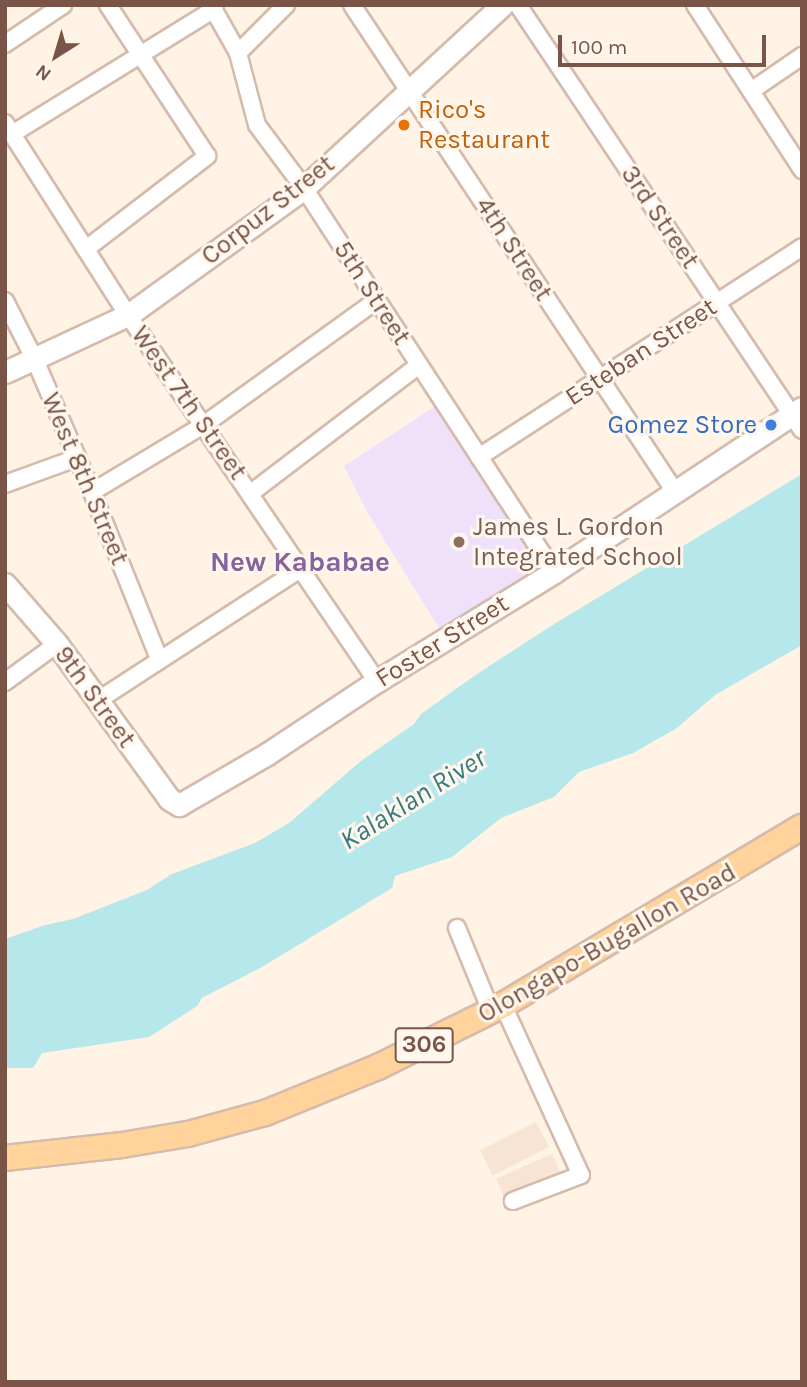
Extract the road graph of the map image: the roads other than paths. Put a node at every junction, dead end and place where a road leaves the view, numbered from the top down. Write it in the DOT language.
graph roads {
  1 [pos="63,5"];
  2 [pos="108,5"];
  3 [pos="286,5"];
  4 [pos="352,5"];
  5 [pos="502,5"];
  6 [pos="517,5"];
  7 [pos="695,5"];
  8 [pos="212,7"];
  9 [pos="5,44"];
  10 [pos="238,52"];
  11 [pos="139,53"];
  12 [pos="802,56"];
  13 [pos="410,91"];
  14 [pos="751,91"];
  15 [pos="9,129"];
  16 [pos="802,170"];
  17 [pos="304,188"];
  18 [pos="802,247"];
  19 [pos="86,249"];
  20 [pos="377,300"];
  21 [pos="5,301"];
  22 [pos="718,303"];
  23 [pos="128,315"];
  24 [pos="35,360"];
  25 [pos="419,365"];
  26 [pos="5,372"];
  27 [pos="600,378"];
  28 [pos="798,418"];
  29 [pos="205,424"];
  30 [pos="479,457"];
  31 [pos="77,458"];
  32 [pos="5,484"];
  33 [pos="92,492"];
  34 [pos="676,493"];
  35 [pos="251,494"];
  36 [pos="302,568"];
  37 [pos="554,572"];
  38 [pos="5,584"];
  39 [pos="57,643"];
  40 [pos="159,659"];
  41 [pos="377,681"];
  42 [pos="5,682"];
  43 [pos="97,701"];
  44 [pos="185,801"];
  45 [pos="802,827"];
  46 [pos="457,928"];
  47 [pos="497,1008"];
  48 [pos="5,1158"];
  49 [pos="513,1201"];
  1 -- 9 [label="street"];
  2 -- 11 [label="street"];
  3 -- 10 [label="street"];
  4 -- 13 [label="street, 4th Street"];
  5 -- 13 [label="street, Corpuz Street"];
  6 -- 22 [label="street, 3rd Street"];
  7 -- 14 [label="street"];
  8 -- 10 [label="street, 5th Street"];
  8 -- 11 [label="street"];
  10 -- 17 [label="street, 5th Street"];
  11 -- 15 [label="street"];
  11 -- 19 [label="street"];
  12 -- 14 [label="street"];
  13 -- 17 [label="street, Corpuz Street"];
  13 -- 27 [label="street, 4th Street"];
  14 -- 16 [label="street"];
  15 -- 19 [label="street, West 7th Street"];
  17 -- 20 [label="street, 5th Street"];
  17 -- 23 [label="street, Corpuz Street"];
  18 -- 22 [label="street, Esteban Street"];
  19 -- 23 [label="street, West 7th Street"];
  20 -- 25 [label="street, 5th Street"];
  20 -- 29 [label="street"];
  21 -- 24 [label="street, West 8th Street"];
  22 -- 27 [label="street, Esteban Street"];
  22 -- 28 [label="street, 3rd Street"];
  23 -- 24 [label="street, Corpuz Street"];
  23 -- 29 [label="street, West 7th Street"];
  24 -- 26 [label="street, Corpuz Street"];
  24 -- 31 [label="street, West 8th Street"];
  25 -- 30 [label="street, 5th Street"];
  25 -- 35 [label="street"];
  27 -- 30 [label="street, Esteban Street"];
  27 -- 34 [label="street, 4th Street"];
  28 -- 34 [label="street, Foster Street"];
  29 -- 33 [label="street"];
  29 -- 35 [label="street, West 7th Street"];
  30 -- 37 [label="street, 5th Street"];
  31 -- 32 [label="street"];
  31 -- 33 [label="street, West 8th Street"];
  33 -- 40 [label="street, West 8th Street"];
  34 -- 37 [label="street, Foster Street"];
  35 -- 36 [label="street, West 7th Street"];
  36 -- 40 [label="street"];
  36 -- 41 [label="street, West 7th Street"];
  37 -- 41 [label="street, Foster Street"];
  38 -- 39 [label="street, 9th Street"];
  39 -- 42 [label="street"];
  39 -- 43 [label="street, 9th Street"];
  40 -- 43 [label="street"];
  41 -- 44 [label="street, Foster Street"];
  43 -- 44 [label="street, 9th Street"];
  45 -- 47 [label="main road, Olongapo-Bugallon Road / 306"];
  46 -- 47 [label="street"];
  47 -- 48 [label="main road, Olongapo-Bugallon Road / 306"];
  47 -- 49 [label="street"];
}
